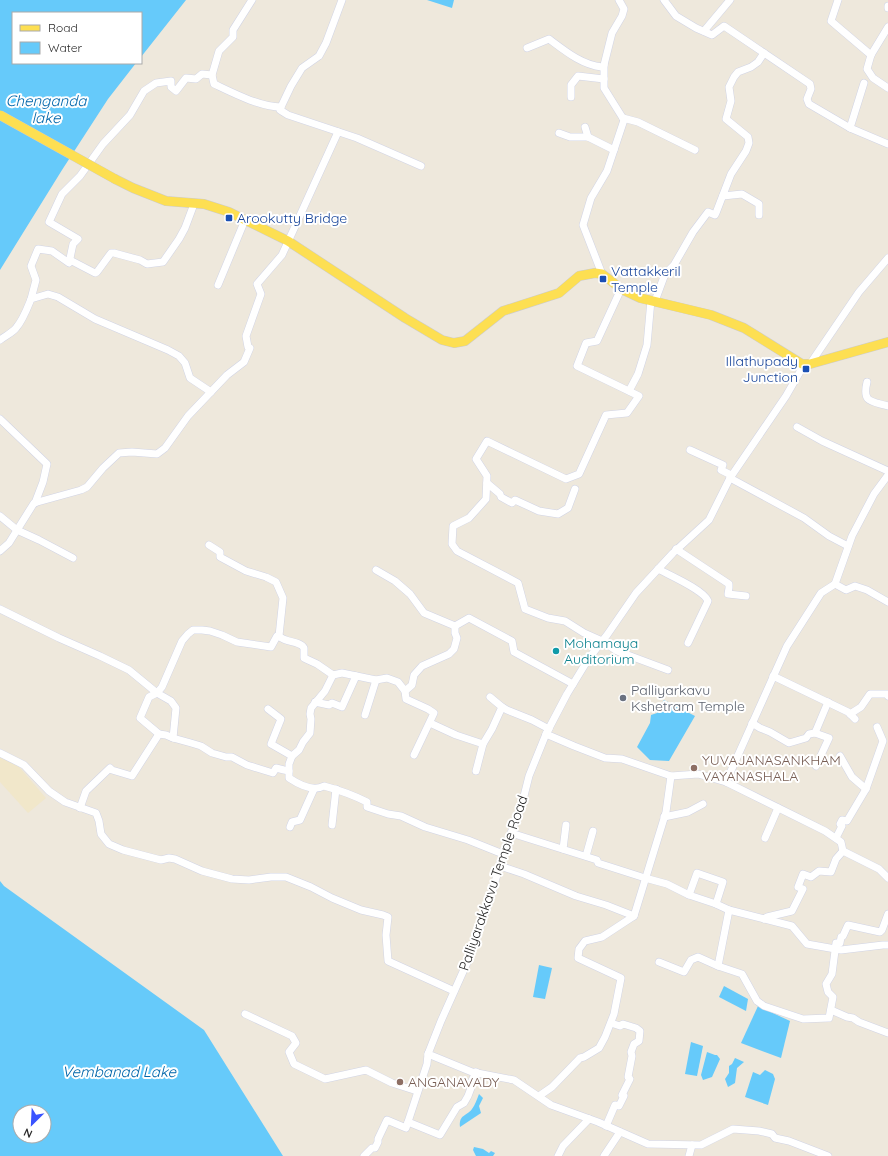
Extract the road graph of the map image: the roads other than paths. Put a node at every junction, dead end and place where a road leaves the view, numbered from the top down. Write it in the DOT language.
graph roads {
  1 [pos="252,0"];
  2 [pos="342,0"];
  3 [pos="619,0"];
  4 [pos="664,0"];
  5 [pos="730,0"];
  6 [pos="838,0"];
  7 [pos="888,27"];
  8 [pos="704,32"];
  9 [pos="527,48"];
  10 [pos="764,53"];
  11 [pos="871,55"];
  12 [pos="604,65"];
  13 [pos="212,75"];
  14 [pos="604,79"];
  15 [pos="864,83"];
  16 [pos="888,88"];
  17 [pos="571,97"];
  18 [pos="280,107"];
  19 [pos="0,115"];
  20 [pos="622,118"];
  21 [pos="585,127"];
  22 [pos="850,128"];
  23 [pos="338,132"];
  24 [pos="559,133"];
  25 [pos="588,136"];
  26 [pos="888,144"];
  27 [pos="614,150"];
  28 [pos="695,150"];
  29 [pos="421,166"];
  30 [pos="723,196"];
  31 [pos="194,204"];
  32 [pos="759,215"];
  33 [pos="244,220"];
  34 [pos="288,241"];
  35 [pos="888,258"];
  36 [pos="70,260"];
  37 [pos="602,274"];
  38 [pos="218,286"];
  39 [pos="622,290"];
  40 [pos="31,299"];
  41 [pos="653,301"];
  42 [pos="0,340"];
  43 [pos="888,342"];
  44 [pos="806,364"];
  45 [pos="867,382"];
  46 [pos="629,391"];
  47 [pos="212,392"];
  48 [pos="888,406"];
  49 [pos="0,419"];
  50 [pos="797,427"];
  51 [pos="690,450"];
  52 [pos="888,471"];
  53 [pos="888,474"];
  54 [pos="730,477"];
  55 [pos="487,483"];
  56 [pos="575,489"];
  57 [pos="35,503"];
  58 [pos="0,516"];
  59 [pos="17,530"];
  60 [pos="209,545"];
  61 [pos="848,546"];
  62 [pos="676,549"];
  63 [pos="0,551"];
  64 [pos="72,558"];
  65 [pos="658,569"];
  66 [pos="376,570"];
  67 [pos="835,584"];
  68 [pos="746,596"];
  69 [pos="888,602"];
  70 [pos="0,610"];
  71 [pos="455,626"];
  72 [pos="279,636"];
  73 [pos="602,641"];
  74 [pos="688,643"];
  75 [pos="668,670"];
  76 [pos="334,675"];
  77 [pos="356,676"];
  78 [pos="773,676"];
  79 [pos="376,680"];
  80 [pos="573,684"];
  81 [pos="157,692"];
  82 [pos="406,692"];
  83 [pos="888,696"];
  84 [pos="490,697"];
  85 [pos="315,702"];
  86 [pos="828,702"];
  87 [pos="502,707"];
  88 [pos="268,709"];
  89 [pos="365,716"];
  90 [pos="430,723"];
  91 [pos="752,723"];
  92 [pos="877,728"];
  93 [pos="548,731"];
  94 [pos="815,733"];
  95 [pos="159,734"];
  96 [pos="173,738"];
  97 [pos="483,744"];
  98 [pos="0,753"];
  99 [pos="414,755"];
  100 [pos="292,756"];
  101 [pos="840,756"];
  102 [pos="816,766"];
  103 [pos="289,771"];
  104 [pos="476,771"];
  105 [pos="672,776"];
  106 [pos="726,782"];
  107 [pos="314,788"];
  108 [pos="336,789"];
  109 [pos="866,789"];
  110 [pos="704,804"];
  111 [pos="80,808"];
  112 [pos="778,808"];
  113 [pos="664,817"];
  114 [pos="332,825"];
  115 [pos="566,825"];
  116 [pos="290,827"];
  117 [pos="593,831"];
  118 [pos="511,833"];
  119 [pos="765,838"];
  120 [pos="836,838"];
  121 [pos="563,849"];
  122 [pos="843,851"];
  123 [pos="503,854"];
  124 [pos="586,856"];
  125 [pos="500,866"];
  126 [pos="645,878"];
  127 [pos="888,878"];
  128 [pos="689,895"];
  129 [pos="716,904"];
  130 [pos="729,910"];
  131 [pos="888,914"];
  132 [pos="634,916"];
  133 [pos="764,919"];
  134 [pos="888,945"];
  135 [pos="834,949"];
  136 [pos="659,962"];
  137 [pos="718,966"];
  138 [pos="454,991"];
  139 [pos="831,1010"];
  140 [pos="245,1014"];
  141 [pos="611,1022"];
  142 [pos="888,1033"];
  143 [pos="428,1054"];
  144 [pos="476,1072"];
  145 [pos="417,1091"];
  146 [pos="539,1096"];
  147 [pos="589,1119"];
  148 [pos="408,1122"];
  149 [pos="606,1126"];
  150 [pos="620,1132"];
  151 [pos="692,1145"];
  152 [pos="364,1156"];
  153 [pos="558,1156"];
  154 [pos="604,1156"];
  155 [pos="689,1156"];
  156 [pos="828,1156"];
  1 -- 13 [label="street"];
  2 -- 18 [label="street"];
  3 -- 12 [label="street"];
  4 -- 8 [label="street"];
  5 -- 8 [label="street"];
  6 -- 11 [label="street"];
  7 -- 11 [label="street"];
  8 -- 10 [label="street"];
  9 -- 12 [label="street"];
  10 -- 22 [label="street"];
  10 -- 30 [label="street"];
  11 -- 16 [label="street"];
  12 -- 14 [label="street"];
  13 -- 18 [label="street"];
  13 -- 36 [label="street"];
  14 -- 17 [label="street"];
  14 -- 20 [label="street"];
  15 -- 22 [label="street"];
  18 -- 23 [label="street"];
  19 -- 31 [label="main road, bridge"];
  20 -- 27 [label="street"];
  20 -- 28 [label="street"];
  21 -- 25 [label="street"];
  22 -- 26 [label="street"];
  23 -- 29 [label="street"];
  23 -- 34 [label="street"];
  24 -- 25 [label="street"];
  25 -- 27 [label="street"];
  27 -- 37 [label="street"];
  30 -- 32 [label="street"];
  30 -- 41 [label="street"];
  31 -- 33 [label="main road"];
  31 -- 36 [label="street"];
  33 -- 34 [label="main road"];
  33 -- 38 [label="street"];
  34 -- 37 [label="main road"];
  34 -- 47 [label="street"];
  35 -- 44 [label="street, Palliyarakkavu Temple Road"];
  36 -- 40 [label="street"];
  37 -- 39 [label="main road"];
  39 -- 41 [label="main road"];
  39 -- 46 [label="street"];
  40 -- 42 [label="street"];
  40 -- 47 [label="street"];
  41 -- 44 [label="main road"];
  41 -- 46 [label="street"];
  43 -- 44 [label="main road"];
  44 -- 54 [label="street, Palliyarakkavu Temple Road"];
  45 -- 48 [label="street"];
  46 -- 55 [label="street"];
  47 -- 57 [label="street"];
  49 -- 57 [label="street"];
  50 -- 52 [label="street"];
  51 -- 54 [label="street"];
  53 -- 61 [label="street"];
  54 -- 61 [label="street"];
  54 -- 62 [label="street, Palliyarakkavu Temple Road"];
  55 -- 56 [label="street"];
  55 -- 73 [label="street"];
  57 -- 59 [label="street"];
  58 -- 59 [label="street"];
  59 -- 63 [label="street"];
  59 -- 64 [label="street"];
  60 -- 72 [label="street"];
  61 -- 67 [label="street"];
  62 -- 65 [label="street, Palliyarakkavu Temple Road"];
  62 -- 68 [label="street"];
  65 -- 73 [label="street, Palliyarakkavu Temple Road"];
  65 -- 74 [label="street"];
  66 -- 71 [label="street"];
  67 -- 69 [label="street"];
  67 -- 78 [label="street"];
  70 -- 81 [label="street"];
  71 -- 80 [label="street"];
  71 -- 82 [label="street"];
  72 -- 76 [label="street"];
  72 -- 81 [label="street"];
  73 -- 75 [label="street"];
  73 -- 80 [label="street, Palliyarakkavu Temple Road"];
  76 -- 77 [label="street"];
  76 -- 85 [label="street"];
  77 -- 79 [label="street"];
  77 -- 85 [label="street"];
  78 -- 86 [label="street"];
  78 -- 91 [label="street"];
  79 -- 82 [label="street"];
  79 -- 89 [label="street"];
  80 -- 93 [label="street, Palliyarakkavu Temple Road"];
  81 -- 95 [label="street"];
  81 -- 96 [label="street"];
  82 -- 90 [label="street"];
  83 -- 86 [label="street"];
  84 -- 87 [label="street"];
  85 -- 100 [label="street"];
  86 -- 94 [label="street"];
  87 -- 93 [label="street"];
  87 -- 97 [label="street"];
  88 -- 100 [label="street"];
  90 -- 97 [label="street"];
  90 -- 99 [label="street"];
  91 -- 94 [label="street"];
  91 -- 106 [label="street"];
  92 -- 109 [label="street"];
  93 -- 105 [label="street"];
  93 -- 118 [label="street, Palliyarakkavu Temple Road"];
  94 -- 102 [label="street"];
  95 -- 96 [label="street"];
  95 -- 111 [label="street"];
  96 -- 103 [label="street"];
  97 -- 104 [label="street"];
  98 -- 111 [label="street"];
  100 -- 103 [label="street"];
  101 -- 109 [label="street"];
  103 -- 107 [label="street"];
  105 -- 106 [label="street"];
  105 -- 113 [label="street"];
  106 -- 112 [label="street"];
  107 -- 108 [label="street"];
  107 -- 116 [label="street"];
  108 -- 114 [label="street"];
  108 -- 123 [label="street"];
  109 -- 120 [label="street"];
  110 -- 113 [label="street"];
  111 -- 138 [label="street"];
  112 -- 119 [label="street"];
  112 -- 120 [label="street"];
  113 -- 126 [label="street"];
  115 -- 121 [label="street"];
  117 -- 124 [label="street"];
  118 -- 121 [label="street"];
  118 -- 123 [label="street, Palliyarakkavu Temple Road"];
  120 -- 122 [label="street"];
  121 -- 124 [label="street"];
  122 -- 127 [label="street"];
  122 -- 133 [label="street"];
  123 -- 125 [label="street, Palliyarakkavu Temple Road"];
  124 -- 126 [label="street"];
  125 -- 132 [label="street"];
  125 -- 138 [label="street, Palliyarakkavu Temple Road"];
  126 -- 128 [label="street"];
  126 -- 132 [label="street"];
  128 -- 129 [label="street"];
  128 -- 129 [label="street"];
  129 -- 130 [label="street"];
  130 -- 133 [label="street"];
  130 -- 137 [label="street"];
  131 -- 135 [label="street"];
  132 -- 141 [label="street"];
  133 -- 135 [label="street"];
  134 -- 135 [label="street"];
  135 -- 139 [label="street"];
  136 -- 137 [label="street"];
  137 -- 139 [label="street"];
  138 -- 143 [label="street, Palliyarakkavu Temple Road"];
  139 -- 142 [label="street"];
  140 -- 145 [label="street"];
  141 -- 146 [label="street"];
  141 -- 149 [label="street"];
  143 -- 144 [label="street"];
  143 -- 145 [label="street, Palliyarakkavu Temple Road"];
  144 -- 146 [label="street"];
  144 -- 148 [label="street"];
  145 -- 148 [label="street, Palliyarakkavu Temple Road"];
  146 -- 147 [label="street"];
  147 -- 149 [label="street"];
  147 -- 153 [label="street"];
  148 -- 152 [label="street"];
  149 -- 150 [label="street"];
  150 -- 151 [label="street"];
  150 -- 154 [label="street"];
  151 -- 155 [label="street"];
  151 -- 156 [label="street"];
}
